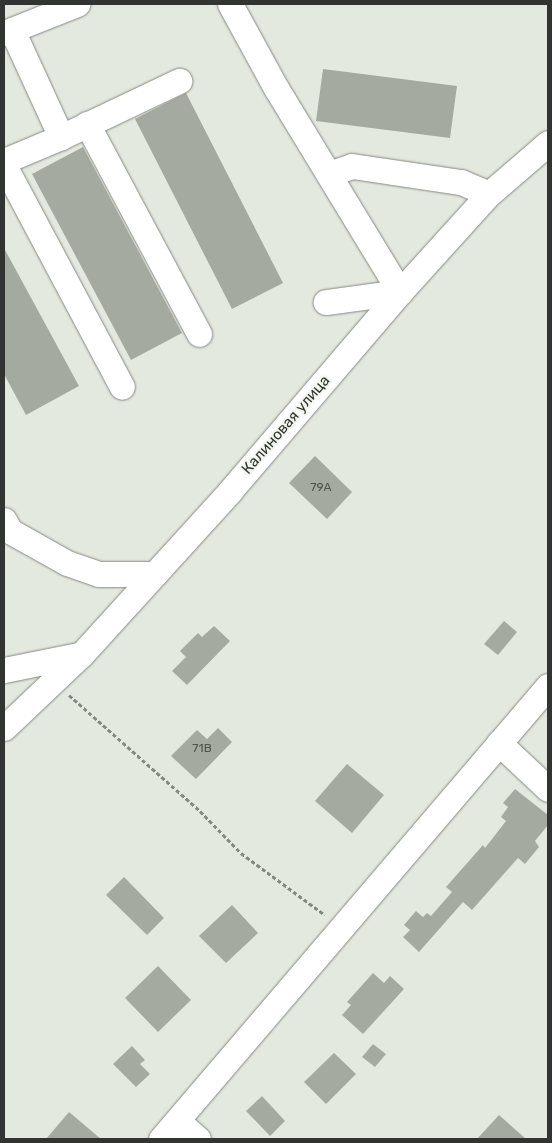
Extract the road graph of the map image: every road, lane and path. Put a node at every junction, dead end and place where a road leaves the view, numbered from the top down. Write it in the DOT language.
graph roads {
  1 [pos="77,4"];
  2 [pos="230,4"];
  3 [pos="8,31"];
  4 [pos="179,81"];
  5 [pos="87,124"];
  6 [pos="61,136"];
  7 [pos="548,143"];
  8 [pos="4,163"];
  9 [pos="329,174"];
  10 [pos="489,194"];
  11 [pos="400,292"];
  12 [pos="326,302"];
  13 [pos="199,334"];
  14 [pos="122,387"];
  15 [pos="4,520"];
  16 [pos="155,574"];
  17 [pos="81,655"];
  18 [pos="4,670"];
  19 [pos="52,682"];
  20 [pos="548,686"];
  21 [pos="4,728"];
  22 [pos="499,743"];
  23 [pos="548,789"];
  24 [pos="342,928"];
  25 [pos="178,1121"];
  26 [pos="162,1139"];
  27 [pos="198,1139"];
  1 -- 3 [label="street"];
  2 -- 9 [label="street"];
  3 -- 6 [label="street"];
  4 -- 5 [label="street"];
  5 -- 6 [label="street"];
  5 -- 13 [label="street"];
  6 -- 8 [label="street"];
  7 -- 10 [label="street, Калиновая улица"];
  8 -- 14 [label="street"];
  9 -- 10 [label="street"];
  9 -- 11 [label="street"];
  10 -- 11 [label="street, Калиновая улица"];
  11 -- 12 [label="street"];
  11 -- 16 [label="street, Калиновая улица"];
  15 -- 16 [label="street"];
  16 -- 17 [label="street, Калиновая улица"];
  17 -- 18 [label="street"];
  17 -- 19 [label="street, Калиновая улица"];
  19 -- 21 [label="street, Калиновая улица"];
  19 -- 24 [label="path"];
  20 -- 22 [label="street"];
  22 -- 23 [label="street"];
  22 -- 24 [label="street"];
  24 -- 25 [label="street"];
  25 -- 26 [label="street"];
  25 -- 27 [label="street"];
}
